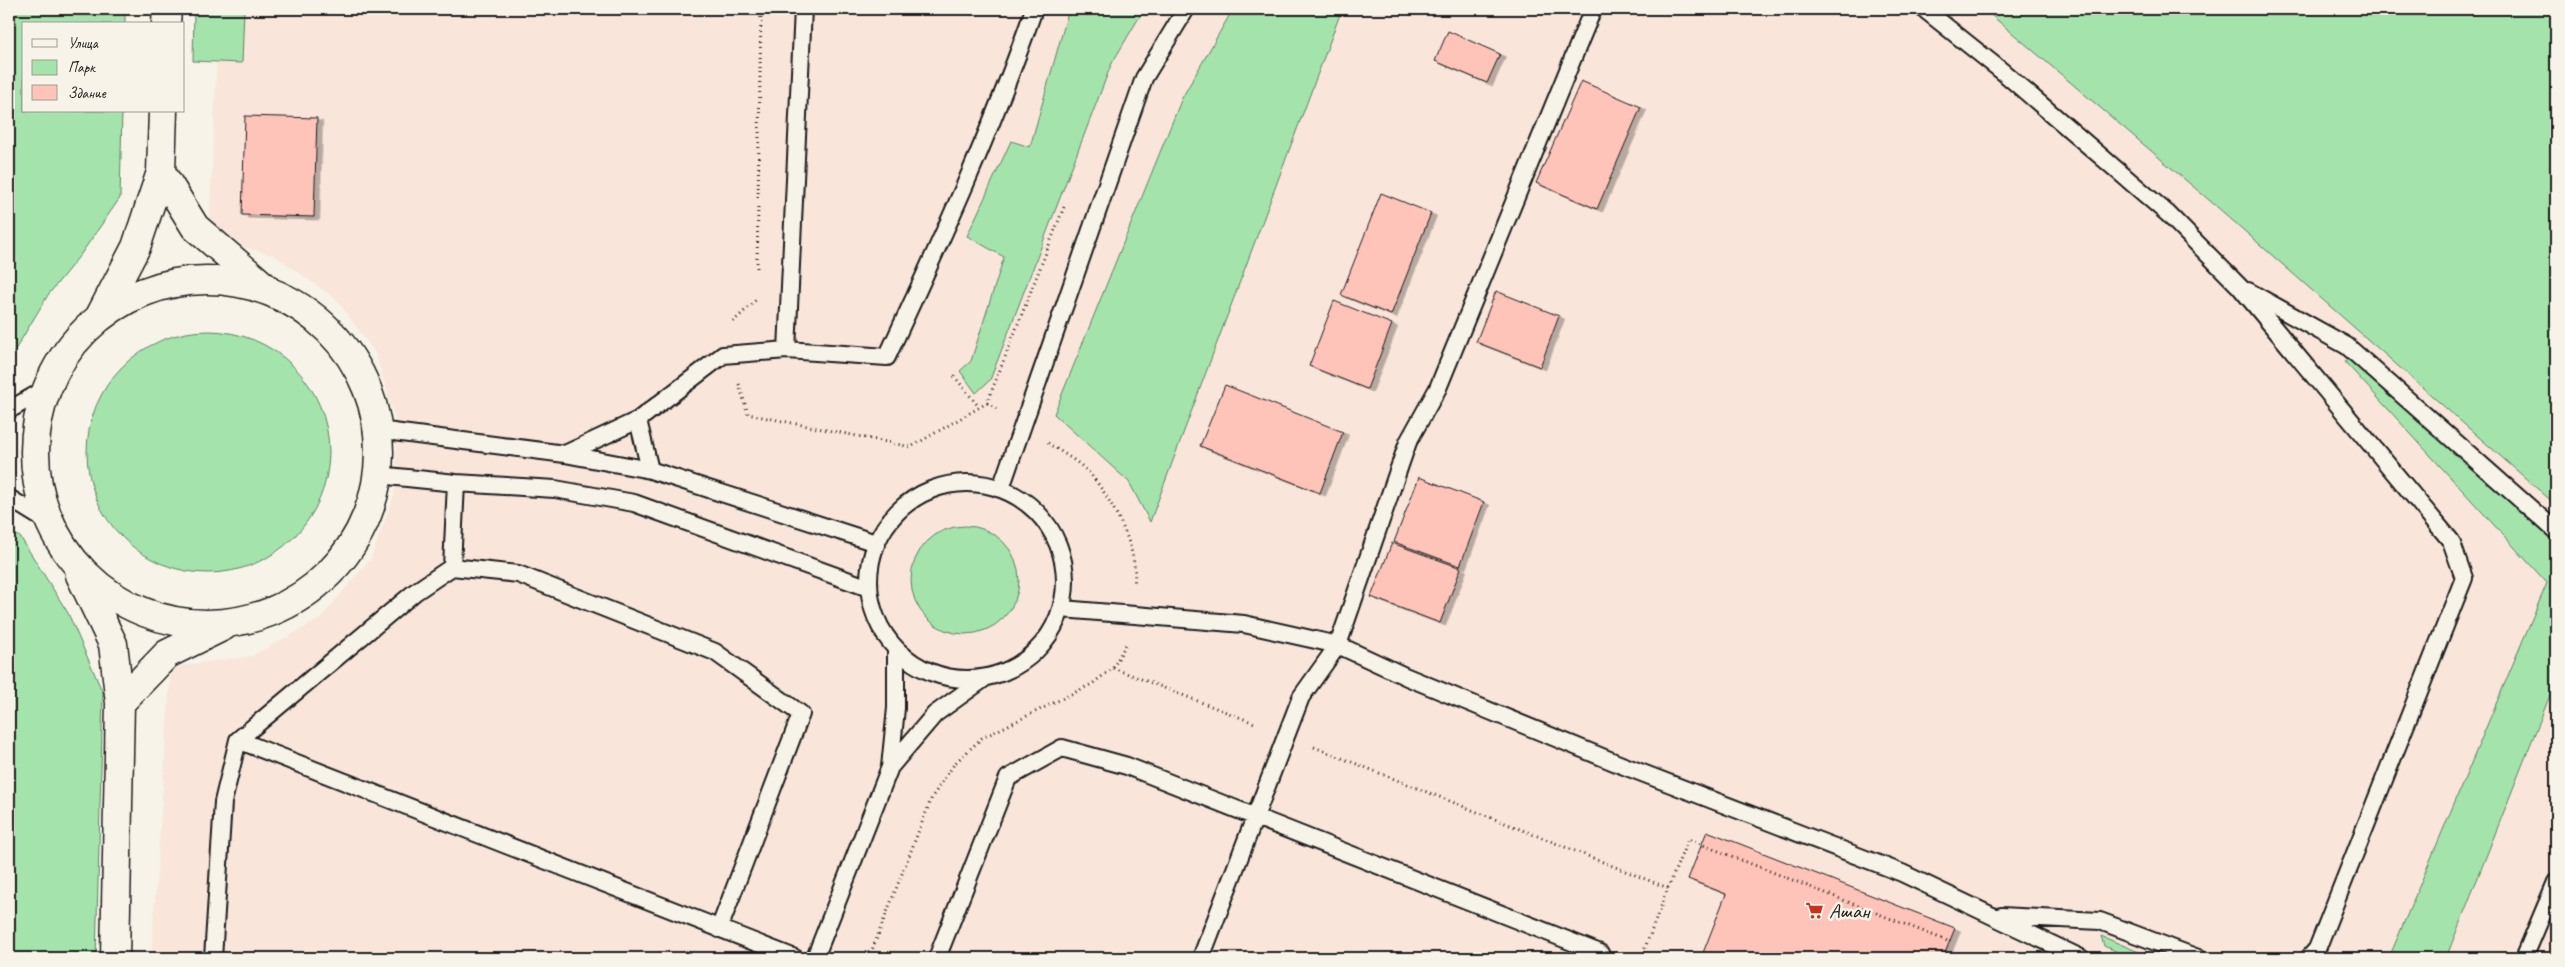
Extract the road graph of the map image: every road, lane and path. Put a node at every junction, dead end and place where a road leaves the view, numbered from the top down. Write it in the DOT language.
graph roads {
  1 [pos="167,9"];
  2 [pos="803,9"];
  3 [pos="1034,9"];
  4 [pos="1186,9"];
  5 [pos="1593,9"];
  6 [pos="1924,9"];
  7 [pos="166,22"];
  8 [pos="163,112"];
  9 [pos="161,172"];
  10 [pos="2240,287"];
  11 [pos="272,292"];
  12 [pos="100,316"];
  13 [pos="787,350"];
  14 [pos="954,376"];
  15 [pos="46,389"];
  16 [pos="987,403"];
  17 [pos="979,407"];
  18 [pos="9,410"];
  19 [pos="638,420"];
  20 [pos="1022,427"];
  21 [pos="378,430"];
  22 [pos="565,454"];
  23 [pos="650,470"];
  24 [pos="378,475"];
  25 [pos="456,483"];
  26 [pos="1002,488"];
  27 [pos="9,498"];
  28 [pos="48,522"];
  29 [pos="2556,531"];
  30 [pos="876,543"];
  31 [pos="72,560"];
  32 [pos="452,567"];
  33 [pos="869,588"];
  34 [pos="1062,609"];
  35 [pos="1131,614"];
  36 [pos="228,624"];
  37 [pos="1338,645"];
  38 [pos="896,649"];
  39 [pos="1113,668"];
  40 [pos="985,678"];
  41 [pos="120,703"];
  42 [pos="1286,736"];
  43 [pos="238,740"];
  44 [pos="890,767"];
  45 [pos="1255,818"];
  46 [pos="2556,882"];
  47 [pos="1668,888"];
  48 [pos="1996,916"];
  49 [pos="719,928"];
  50 [pos="1950,942"];
  51 [pos="115,958"];
  52 [pos="213,958"];
  53 [pos="795,958"];
  54 [pos="816,958"];
  55 [pos="869,958"];
  56 [pos="937,958"];
  57 [pos="1200,958"];
  58 [pos="1598,958"];
  59 [pos="1641,958"];
  60 [pos="2081,958"];
  61 [pos="2198,958"];
  62 [pos="2309,958"];
  63 [pos="2524,958"];
  1 -- 7 [label="street"];
  2 -- 13 [label="lane"];
  3 -- 13 [label="lane"];
  4 -- 20 [label="lane"];
  5 -- 37 [label="lane"];
  6 -- 10 [label="lane"];
  8 -- 9 [label="street"];
  9 -- 11 [label="street"];
  9 -- 12 [label="street"];
  10 -- 29 [label="lane"];
  10 -- 62 [label="lane"];
  11 -- 12 [label="street"];
  11 -- 21 [label="street"];
  12 -- 15 [label="street"];
  13 -- 19 [label="lane"];
  14 -- 17 [label="path"];
  15 -- 18 [label="lane"];
  15 -- 28 [label="street"];
  16 -- 20 [label="path"];
  19 -- 22 [label="lane"];
  19 -- 23 [label="lane"];
  20 -- 26 [label="lane"];
  20 -- 35 [label="path"];
  21 -- 22 [label="lane"];
  21 -- 24 [label="street"];
  22 -- 23 [label="lane"];
  23 -- 30 [label="lane"];
  24 -- 25 [label="lane"];
  24 -- 36 [label="street"];
  25 -- 32 [label="lane"];
  25 -- 33 [label="lane"];
  26 -- 30 [label="lane"];
  26 -- 34 [label="lane"];
  27 -- 28 [label="lane"];
  28 -- 31 [label="street"];
  30 -- 33 [label="lane"];
  31 -- 36 [label="street"];
  31 -- 41 [label="street"];
  32 -- 43 [label="lane"];
  32 -- 49 [label="lane"];
  33 -- 38 [label="lane"];
  34 -- 35 [label="lane"];
  34 -- 40 [label="lane"];
  35 -- 37 [label="lane"];
  35 -- 39 [label="path"];
  36 -- 41 [label="street"];
  37 -- 42 [label="lane"];
  37 -- 48 [label="lane"];
  38 -- 40 [label="lane"];
  38 -- 44 [label="lane"];
  39 -- 42 [label="path"];
  39 -- 55 [label="path"];
  40 -- 44 [label="lane"];
  41 -- 51 [label="street"];
  42 -- 45 [label="lane"];
  42 -- 47 [label="path"];
  43 -- 49 [label="lane"];
  43 -- 52 [label="lane"];
  44 -- 54 [label="lane"];
  45 -- 56 [label="lane"];
  45 -- 57 [label="lane"];
  45 -- 58 [label="lane"];
  46 -- 63 [label="lane"];
  47 -- 50 [label="path"];
  47 -- 59 [label="path"];
  48 -- 60 [label="lane"];
  48 -- 61 [label="lane"];
  49 -- 53 [label="lane"];
}
